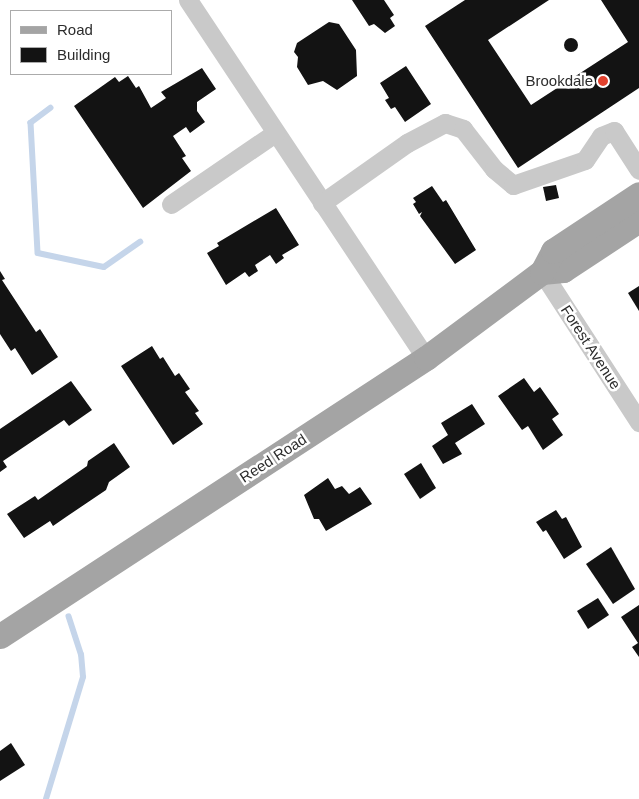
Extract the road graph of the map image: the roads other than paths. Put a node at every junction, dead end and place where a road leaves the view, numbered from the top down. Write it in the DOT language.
graph roads {
  1 [pos="188,0"];
  2 [pos="275,134"];
  3 [pos="639,170"];
  4 [pos="639,194"];
  5 [pos="322,203"];
  6 [pos="171,204"];
  7 [pos="639,220"];
  8 [pos="542,272"];
  9 [pos="426,358"];
  10 [pos="639,422"];
  11 [pos="0,636"];
  1 -- 2 [label="street"];
  2 -- 5 [label="street"];
  2 -- 6 [label="street"];
  3 -- 5 [label="street"];
  4 -- 8 [label="main road, Reed Road"];
  5 -- 9 [label="street"];
  7 -- 8 [label="main road, Reed Road"];
  8 -- 9 [label="main road, Reed Road"];
  8 -- 10 [label="street, Forest Avenue"];
  9 -- 11 [label="main road, Reed Road"];
}
